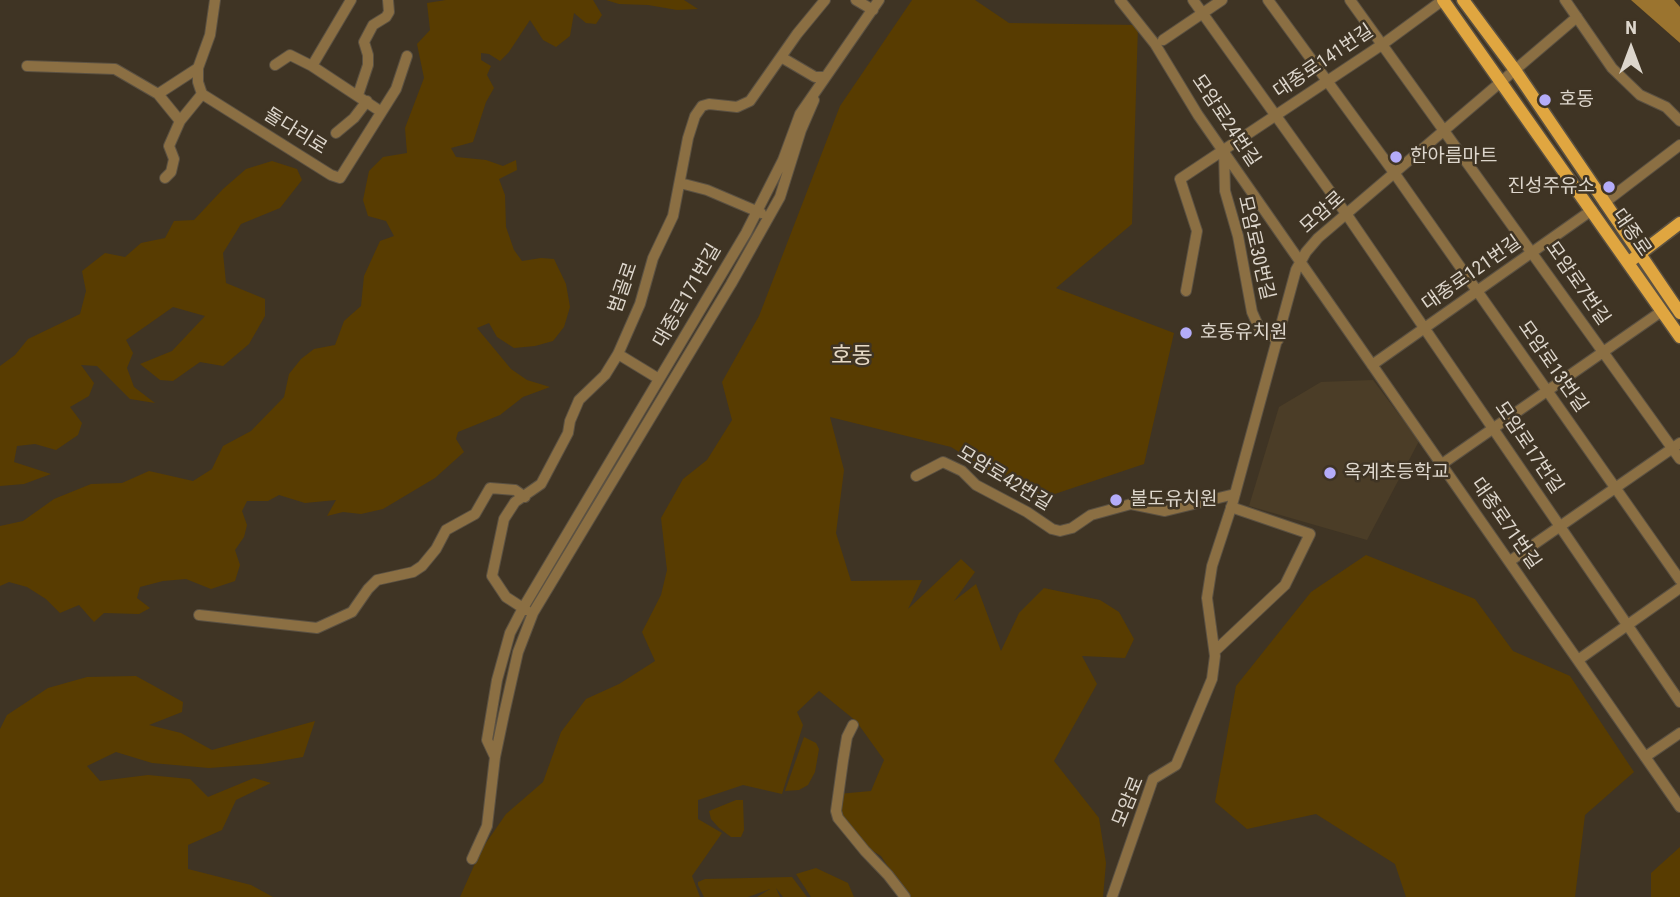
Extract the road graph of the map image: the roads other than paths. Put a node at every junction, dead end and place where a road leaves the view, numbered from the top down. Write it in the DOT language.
graph roads {
  1 [pos="215,0"];
  2 [pos="351,0"];
  3 [pos="388,0"];
  4 [pos="825,0"];
  5 [pos="856,0"];
  6 [pos="879,0"];
  7 [pos="1120,0"];
  8 [pos="1193,0"];
  9 [pos="1222,0"];
  10 [pos="1268,0"];
  11 [pos="1350,0"];
  12 [pos="1443,0"];
  13 [pos="1463,0"];
  14 [pos="1565,0"];
  15 [pos="873,10"];
  16 [pos="1202,14"];
  17 [pos="1577,17"];
  18 [pos="1163,40"];
  19 [pos="1383,44"];
  20 [pos="407,56"];
  21 [pos="781,57"];
  22 [pos="275,65"];
  23 [pos="27,66"];
  24 [pos="312,66"];
  25 [pos="198,68"];
  26 [pos="1515,70"];
  27 [pos="824,77"];
  28 [pos="1327,81"];
  29 [pos="1502,83"];
  30 [pos="158,94"];
  31 [pos="202,94"];
  32 [pos="363,98"];
  33 [pos="1666,107"];
  34 [pos="380,111"];
  35 [pos="1680,113"];
  36 [pos="1276,116"];
  37 [pos="180,121"];
  38 [pos="1680,121"];
  39 [pos="1446,130"];
  40 [pos="335,132"];
  41 [pos="1680,145"];
  42 [pos="1224,151"];
  43 [pos="1395,174"];
  44 [pos="165,178"];
  45 [pos="680,183"];
  46 [pos="1604,203"];
  47 [pos="1592,211"];
  48 [pos="757,212"];
  49 [pos="1347,215"];
  50 [pos="769,217"];
  51 [pos="1680,223"];
  52 [pos="1533,253"];
  53 [pos="1639,254"];
  54 [pos="1628,262"];
  55 [pos="1301,263"];
  56 [pos="1186,291"];
  57 [pos="1477,292"];
  58 [pos="1678,305"];
  59 [pos="1662,311"];
  60 [pos="1425,328"];
  61 [pos="1680,337"];
  62 [pos="1278,340"];
  63 [pos="1604,353"];
  64 [pos="618,354"];
  65 [pos="1372,365"];
  66 [pos="659,379"];
  67 [pos="1548,392"];
  68 [pos="1493,429"];
  69 [pos="1676,446"];
  70 [pos="1680,459"];
  71 [pos="1442,464"];
  72 [pos="916,475"];
  73 [pos="1615,488"];
  74 [pos="1235,494"];
  75 [pos="525,496"];
  76 [pos="1231,507"];
  77 [pos="1560,526"];
  78 [pos="1510,561"];
  79 [pos="1680,580"];
  80 [pos="1680,588"];
  81 [pos="528,611"];
  82 [pos="199,615"];
  83 [pos="1628,625"];
  84 [pos="1214,651"];
  85 [pos="1578,660"];
  86 [pos="1680,702"];
  87 [pos="853,725"];
  88 [pos="1680,733"];
  89 [pos="1645,757"];
  90 [pos="1680,807"];
  91 [pos="472,859"];
  92 [pos="905,897"];
  93 [pos="1112,897"];
  1 -- 25 [label="street"];
  2 -- 24 [label="street"];
  3 -- 32 [label="street, 돌다리로"];
  4 -- 21 [label="street, 범골로"];
  5 -- 15 [label="street"];
  6 -- 15 [label="street, 대종로171번길"];
  7 -- 42 [label="street, 모암로24번길"];
  8 -- 16 [label="street, 모암로17번길"];
  9 -- 16 [label="street"];
  10 -- 28 [label="street, 모암로13번길"];
  11 -- 19 [label="street, 모암로7번길"];
  12 -- 19 [label="street, 대종로141번길"];
  12 -- 29 [label="main road, 대종로"];
  13 -- 26 [label="main road, 대종로"];
  14 -- 17 [label="street"];
  15 -- 27 [label="street, 대종로171번길"];
  16 -- 18 [label="street"];
  16 -- 36 [label="street, 모암로17번길"];
  17 -- 26 [label="street"];
  17 -- 33 [label="street"];
  19 -- 28 [label="street, 대종로141번길"];
  19 -- 39 [label="street, 모암로7번길"];
  20 -- 34 [label="street, 돌다리로"];
  21 -- 27 [label="street"];
  21 -- 45 [label="street, 범골로"];
  22 -- 24 [label="street"];
  23 -- 30 [label="street"];
  24 -- 32 [label="street"];
  25 -- 30 [label="street"];
  25 -- 31 [label="street"];
  26 -- 29 [label="street"];
  26 -- 46 [label="main road, 대종로"];
  27 -- 48 [label="street, 대종로171번길"];
  27 -- 50 [label="street"];
  28 -- 36 [label="street, 대종로141번길"];
  28 -- 43 [label="street, 모암로13번길"];
  29 -- 39 [label="street, 모암로"];
  29 -- 47 [label="main road, 대종로"];
  30 -- 37 [label="street"];
  31 -- 34 [label="street, 돌다리로"];
  31 -- 37 [label="street"];
  32 -- 34 [label="street"];
  32 -- 40 [label="street, 돌다리로"];
  33 -- 35 [label="street"];
  33 -- 38 [label="street"];
  36 -- 42 [label="street, 대종로141번길"];
  36 -- 49 [label="street, 모암로17번길"];
  37 -- 44 [label="street"];
  39 -- 43 [label="street, 모암로"];
  39 -- 52 [label="street, 모암로7번길"];
  41 -- 46 [label="street, 대종로"];
  42 -- 55 [label="street, 모암로24번길"];
  42 -- 56 [label="street, 대종로141번길"];
  42 -- 62 [label="street, 모암로30번길"];
  43 -- 49 [label="street, 모암로"];
  43 -- 57 [label="street, 모암로13번길"];
  45 -- 48 [label="street"];
  45 -- 64 [label="street, 범골로"];
  46 -- 53 [label="main road, 대종로"];
  47 -- 52 [label="street, 대종로121번길"];
  47 -- 54 [label="main road, 대종로"];
  48 -- 50 [label="street"];
  48 -- 66 [label="street, 대종로171번길"];
  49 -- 55 [label="street, 모암로"];
  49 -- 60 [label="street, 모암로17번길"];
  50 -- 81 [label="street"];
  51 -- 53 [label="main road"];
  52 -- 57 [label="street, 대종로121번길"];
  52 -- 63 [label="street, 모암로7번길"];
  53 -- 54 [label="main road"];
  53 -- 58 [label="main road, 대종로"];
  54 -- 59 [label="main road, 대종로"];
  55 -- 62 [label="street, 모암로"];
  55 -- 65 [label="street, 대종로71번길"];
  57 -- 60 [label="street, 대종로121번길"];
  57 -- 67 [label="street, 모암로13번길"];
  59 -- 61 [label="main road, 대종로"];
  59 -- 63 [label="street"];
  60 -- 65 [label="street, 대종로121번길"];
  60 -- 68 [label="street, 모암로17번길"];
  62 -- 74 [label="street, 모암로"];
  63 -- 67 [label="street"];
  63 -- 69 [label="street, 모암로7번길"];
  64 -- 66 [label="street"];
  64 -- 75 [label="street, 범골로"];
  65 -- 71 [label="street, 대종로71번길"];
  66 -- 81 [label="street, 대종로171번길"];
  67 -- 68 [label="street"];
  67 -- 73 [label="street, 모암로13번길"];
  68 -- 71 [label="street"];
  68 -- 77 [label="street, 모암로17번길"];
  69 -- 70 [label="street, 모암로7번길"];
  69 -- 73 [label="street"];
  71 -- 78 [label="street, 대종로71번길"];
  72 -- 74 [label="street, 모암로42번길"];
  73 -- 77 [label="street"];
  73 -- 79 [label="street, 모암로13번길"];
  74 -- 76 [label="street, 모암로"];
  75 -- 81 [label="street, 범골로"];
  75 -- 82 [label="street"];
  76 -- 84 [label="street, 모암로"];
  76 -- 84 [label="street"];
  77 -- 78 [label="street"];
  77 -- 83 [label="street, 모암로17번길"];
  78 -- 85 [label="street, 대종로71번길"];
  80 -- 83 [label="street"];
  81 -- 91 [label="street, 대종로171번길"];
  83 -- 85 [label="street"];
  83 -- 86 [label="street, 모암로17번길"];
  84 -- 93 [label="street, 모암로"];
  85 -- 89 [label="street, 대종로71번길"];
  87 -- 92 [label="street"];
  88 -- 89 [label="street"];
  89 -- 90 [label="street, 대종로71번길"];
}
